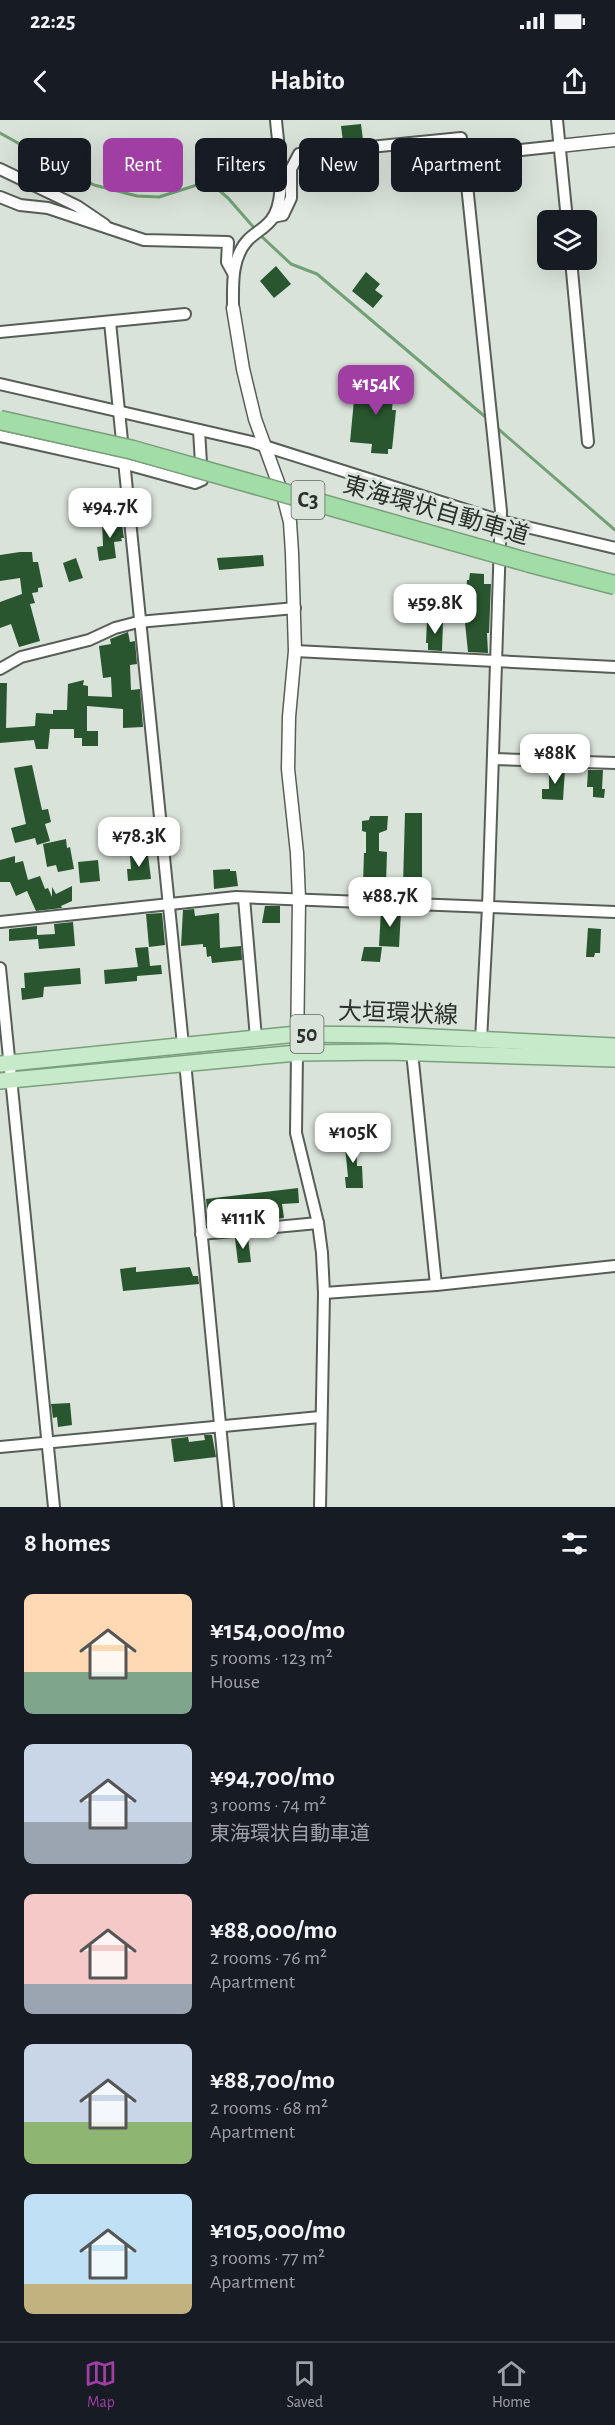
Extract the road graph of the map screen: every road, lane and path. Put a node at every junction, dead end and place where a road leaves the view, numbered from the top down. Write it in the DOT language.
graph roads {
  1 [pos="276,120"];
  2 [pos="557,120"];
  3 [pos="615,140"];
  4 [pos="391,145"];
  5 [pos="560,146"];
  6 [pos="0,169"];
  7 [pos="0,197"];
  8 [pos="566,210"];
  9 [pos="273,217"];
  10 [pos="115,232"];
  11 [pos="572,270"];
  12 [pos="233,273"];
  13 [pos="233,308"];
  14 [pos="185,314"];
  15 [pos="110,322"];
  16 [pos="0,332"];
  17 [pos="0,384"];
  18 [pos="120,410"];
  19 [pos="0,420"];
  20 [pos="199,430"];
  21 [pos="0,436"];
  22 [pos="588,442"];
  23 [pos="264,447"];
  24 [pos="126,464"];
  25 [pos="501,521"];
  26 [pos="615,548"];
  27 [pos="615,585"];
  28 [pos="295,608"];
  29 [pos="138,622"];
  30 [pos="295,651"];
  31 [pos="496,661"];
  32 [pos="615,667"];
  33 [pos="0,669"];
  34 [pos="493,759"];
  35 [pos="615,763"];
  36 [pos="244,898"];
  37 [pos="299,899"];
  38 [pos="167,905"];
  39 [pos="488,908"];
  40 [pos="615,912"];
  41 [pos="0,922"];
  42 [pos="0,968"];
  43 [pos="297,1034"];
  44 [pos="256,1038"];
  45 [pos="481,1040"];
  46 [pos="183,1045"];
  47 [pos="615,1046"];
  48 [pos="412,1052"];
  49 [pos="297,1053"];
  50 [pos="615,1059"];
  51 [pos="185,1062"];
  52 [pos="5,1063"];
  53 [pos="6,1081"];
  54 [pos="318,1222"];
  55 [pos="201,1234"];
  56 [pos="615,1266"];
  57 [pos="436,1284"];
  58 [pos="324,1293"];
  59 [pos="320,1417"];
  60 [pos="219,1426"];
  61 [pos="47,1442"];
  62 [pos="0,1447"];
  63 [pos="54,1507"];
  64 [pos="228,1507"];
  65 [pos="320,1507"];
  1 -- 9 [label="street"];
  2 -- 5 [label="street"];
  3 -- 5 [label="street"];
  4 -- 9 [label="street"];
  5 -- 8 [label="street"];
  5 -- 25 [label="street"];
  6 -- 10 [label="street"];
  7 -- 10 [label="street"];
  9 -- 12 [label="street"];
  10 -- 12 [label="street"];
  11 -- 22 [label="street"];
  12 -- 13 [label="street"];
  13 -- 23 [label="street"];
  14 -- 15 [label="street"];
  15 -- 16 [label="street"];
  15 -- 18 [label="street"];
  17 -- 18 [label="street"];
  18 -- 20 [label="street"];
  18 -- 24 [label="street"];
  19 -- 27 [label="highway, 東海環状自動車道 / C3, bridge"];
  20 -- 23 [label="street"];
  20 -- 24 [label="street"];
  21 -- 24 [label="street"];
  23 -- 25 [label="street"];
  23 -- 28 [label="street"];
  24 -- 29 [label="street"];
  25 -- 26 [label="street"];
  25 -- 31 [label="street"];
  28 -- 29 [label="street"];
  28 -- 30 [label="street"];
  29 -- 33 [label="street"];
  29 -- 38 [label="street"];
  30 -- 31 [label="street"];
  30 -- 37 [label="street"];
  31 -- 32 [label="street"];
  31 -- 34 [label="street"];
  34 -- 35 [label="street"];
  34 -- 39 [label="street"];
  36 -- 37 [label="street"];
  36 -- 38 [label="street"];
  36 -- 44 [label="street"];
  37 -- 39 [label="street"];
  37 -- 43 [label="street"];
  38 -- 41 [label="street"];
  38 -- 46 [label="street"];
  39 -- 40 [label="street"];
  39 -- 45 [label="street"];
  42 -- 52 [label="street"];
  43 -- 44 [label="main road, 大垣環状線 / 50"];
  43 -- 45 [label="main road, 大垣環状線 / 50"];
  43 -- 49 [label="street"];
  44 -- 46 [label="main road, 大垣環状線 / 50"];
  45 -- 47 [label="main road, 大垣環状線 / 50"];
  46 -- 52 [label="main road, 大垣環状線 / 50"];
  48 -- 49 [label="main road, 大垣環状線 / 50"];
  48 -- 50 [label="main road, 大垣環状線 / 50"];
  48 -- 57 [label="street"];
  49 -- 51 [label="main road, 大垣環状線 / 50"];
  49 -- 54 [label="street"];
  51 -- 53 [label="main road, 大垣環状線 / 50"];
  51 -- 55 [label="street"];
  52 -- 53 [label="street"];
  53 -- 61 [label="street"];
  54 -- 55 [label="street"];
  54 -- 58 [label="street"];
  55 -- 60 [label="street"];
  56 -- 57 [label="street"];
  57 -- 58 [label="street"];
  58 -- 59 [label="street"];
  59 -- 60 [label="street"];
  59 -- 65 [label="street"];
  60 -- 61 [label="street"];
  60 -- 64 [label="street"];
  61 -- 62 [label="street"];
  61 -- 63 [label="street"];
}
